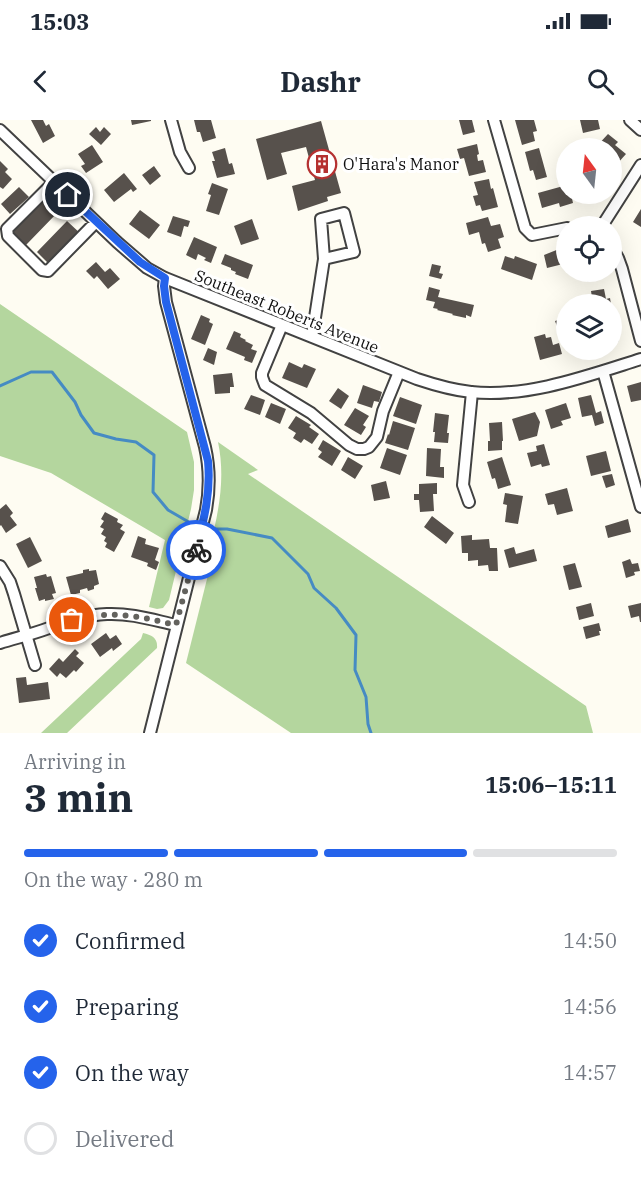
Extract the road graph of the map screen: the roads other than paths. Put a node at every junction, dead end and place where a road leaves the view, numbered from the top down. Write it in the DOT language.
graph roads {
  1 [pos="171,120"];
  2 [pos="494,120"];
  3 [pos="630,120"];
  4 [pos="0,130"];
  5 [pos="641,130"];
  6 [pos="641,165"];
  7 [pos="189,168"];
  8 [pos="54,182"];
  9 [pos="608,216"];
  10 [pos="96,222"];
  11 [pos="556,230"];
  12 [pos="324,259"];
  13 [pos="622,269"];
  14 [pos="165,278"];
  15 [pos="282,325"];
  16 [pos="312,338"];
  17 [pos="641,340"];
  18 [pos="641,359"];
  19 [pos="603,370"];
  20 [pos="399,372"];
  21 [pos="472,392"];
  22 [pos="469,502"];
  23 [pos="641,507"];
  24 [pos="0,566"];
  25 [pos="176,625"];
  26 [pos="26,636"];
  27 [pos="0,643"];
  28 [pos="35,665"];
  29 [pos="150,733"];
  1 -- 7 [label="street"];
  2 -- 11 [label="street"];
  3 -- 5 [label="street"];
  4 -- 8 [label="street, Southeast Roberts Avenue"];
  6 -- 9 [label="street"];
  8 -- 10 [label="street, Southeast Roberts Avenue"];
  8 -- 10 [label="street"];
  10 -- 14 [label="street, Southeast Roberts Avenue"];
  12 -- 12 [label="street"];
  12 -- 16 [label="street"];
  13 -- 17 [label="street"];
  14 -- 15 [label="street, Southeast Roberts Avenue"];
  14 -- 25 [label="street"];
  15 -- 16 [label="street, Southeast Roberts Avenue"];
  15 -- 20 [label="street"];
  16 -- 20 [label="street, Southeast Roberts Avenue"];
  18 -- 19 [label="street, Southeast Roberts Avenue"];
  19 -- 21 [label="street, Southeast Roberts Avenue"];
  19 -- 23 [label="street"];
  20 -- 21 [label="street, Southeast Roberts Avenue"];
  21 -- 22 [label="street"];
  24 -- 26 [label="street"];
  25 -- 26 [label="street"];
  25 -- 29 [label="street"];
  26 -- 27 [label="street"];
  26 -- 28 [label="street"];
}
